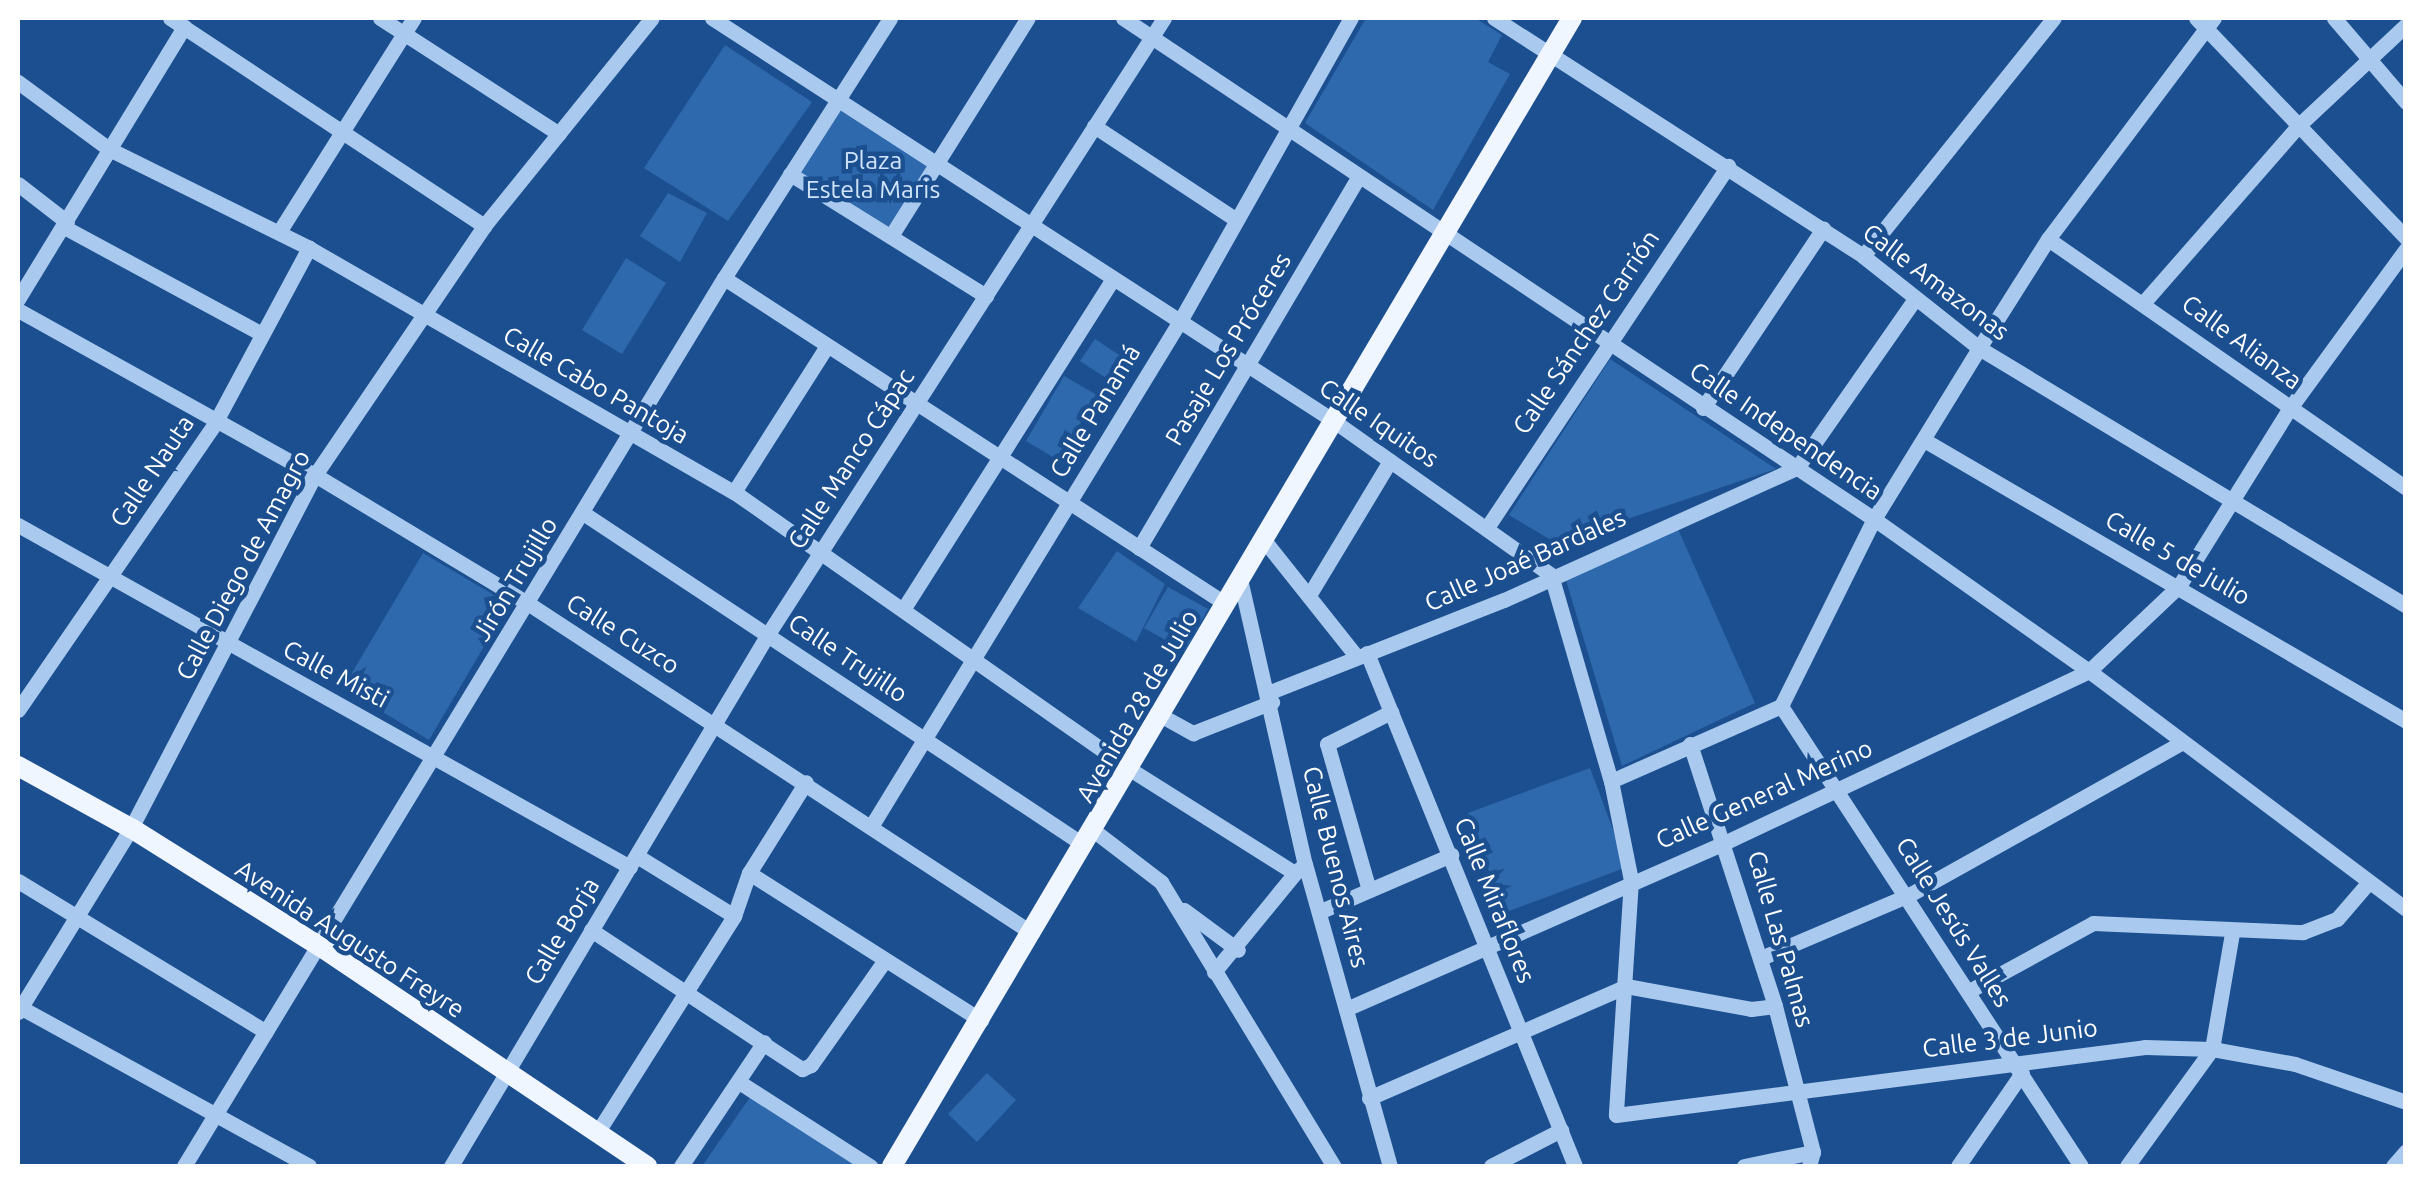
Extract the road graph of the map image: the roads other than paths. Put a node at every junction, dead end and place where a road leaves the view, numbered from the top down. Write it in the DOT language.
graph roads {
  1 [pos="170,18"];
  2 [pos="380,18"];
  3 [pos="414,18"];
  4 [pos="652,18"];
  5 [pos="712,18"];
  6 [pos="748,18"];
  7 [pos="890,18"];
  8 [pos="1028,18"];
  9 [pos="1123,18"];
  10 [pos="1164,18"];
  11 [pos="1351,18"];
  12 [pos="1494,18"];
  13 [pos="1558,18"];
  14 [pos="1572,18"];
  15 [pos="2054,18"];
  16 [pos="2334,18"];
  17 [pos="2204,20"];
  18 [pos="2406,25"];
  19 [pos="184,27"];
  20 [pos="403,33"];
  21 [pos="738,34"];
  22 [pos="1152,37"];
  23 [pos="1546,51"];
  24 [pos="2367,60"];
  25 [pos="18,82"];
  26 [pos="838,100"];
  27 [pos="2406,102"];
  28 [pos="1094,126"];
  29 [pos="2299,126"];
  30 [pos="1286,127"];
  31 [pos="343,129"];
  32 [pos="559,134"];
  33 [pos="109,149"];
  34 [pos="935,164"];
  35 [pos="1728,166"];
  36 [pos="790,174"];
  37 [pos="1359,176"];
  38 [pos="18,184"];
  39 [pos="1235,219"];
  40 [pos="65,225"];
  41 [pos="1030,225"];
  42 [pos="484,226"];
  43 [pos="1823,230"];
  44 [pos="279,232"];
  45 [pos="1442,232"];
  46 [pos="891,236"];
  47 [pos="2406,238"];
  48 [pos="2048,239"];
  49 [pos="309,248"];
  50 [pos="2406,249"];
  51 [pos="1863,256"];
  52 [pos="724,278"];
  53 [pos="1113,279"];
  54 [pos="986,296"];
  55 [pos="18,300"];
  56 [pos="1913,302"];
  57 [pos="2144,302"];
  58 [pos="18,310"];
  59 [pos="424,317"];
  60 [pos="1180,322"];
  61 [pos="262,334"];
  62 [pos="1609,342"];
  63 [pos="827,346"];
  64 [pos="1979,348"];
  65 [pos="1248,366"];
  66 [pos="918,405"];
  67 [pos="1703,408"];
  68 [pos="2290,408"];
  69 [pos="1331,419"];
  70 [pos="215,422"];
  71 [pos="630,432"];
  72 [pos="1924,440"];
  73 [pos="1000,458"];
  74 [pos="1390,461"];
  75 [pos="1797,468"];
  76 [pos="316,475"];
  77 [pos="2406,488"];
  78 [pos="734,492"];
  79 [pos="1069,502"];
  80 [pos="2232,504"];
  81 [pos="584,513"];
  82 [pos="1874,519"];
  83 [pos="18,526"];
  84 [pos="1488,526"];
  85 [pos="1264,538"];
  86 [pos="1139,548"];
  87 [pos="821,550"];
  88 [pos="1551,575"];
  89 [pos="1240,579"];
  90 [pos="108,580"];
  91 [pos="2179,586"];
  92 [pos="1311,592"];
  93 [pos="529,604"];
  94 [pos="1226,604"];
  95 [pos="2406,606"];
  96 [pos="904,608"];
  97 [pos="768,634"];
  98 [pos="228,645"];
  99 [pos="1362,655"];
  100 [pos="977,661"];
  101 [pos="2089,671"];
  102 [pos="1271,697"];
  103 [pos="1781,706"];
  104 [pos="18,710"];
  105 [pos="1391,712"];
  106 [pos="1160,716"];
  107 [pos="717,721"];
  108 [pos="2406,721"];
  109 [pos="926,740"];
  110 [pos="2181,743"];
  111 [pos="1690,744"];
  112 [pos="436,756"];
  113 [pos="18,766"];
  114 [pos="1128,768"];
  115 [pos="1611,780"];
  116 [pos="806,782"];
  117 [pos="1838,788"];
  118 [pos="872,825"];
  119 [pos="131,828"];
  120 [pos="1088,838"];
  121 [pos="1726,842"];
  122 [pos="1451,855"];
  123 [pos="633,862"];
  124 [pos="1300,868"];
  125 [pos="749,873"];
  126 [pos="1632,880"];
  127 [pos="18,881"];
  128 [pos="2368,882"];
  129 [pos="1368,890"];
  130 [pos="1909,895"];
  131 [pos="1177,904"];
  132 [pos="2406,909"];
  133 [pos="1321,911"];
  134 [pos="734,916"];
  135 [pos="76,920"];
  136 [pos="591,930"];
  137 [pos="1032,933"];
  138 [pos="2232,933"];
  139 [pos="1486,942"];
  140 [pos="321,947"];
  141 [pos="1238,950"];
  142 [pos="1761,958"];
  143 [pos="885,960"];
  144 [pos="1214,972"];
  145 [pos="1626,986"];
  146 [pos="1969,991"];
  147 [pos="686,992"];
  148 [pos="1775,1006"];
  149 [pos="18,1009"];
  150 [pos="1346,1009"];
  151 [pos="981,1020"];
  152 [pos="1520,1029"];
  153 [pos="266,1032"];
  154 [pos="764,1042"];
  155 [pos="2212,1049"];
  156 [pos="2017,1068"];
  157 [pos="506,1074"];
  158 [pos="739,1082"];
  159 [pos="1798,1088"];
  160 [pos="1369,1098"];
  161 [pos="2406,1102"];
  162 [pos="217,1110"];
  163 [pos="1562,1130"];
  164 [pos="597,1134"];
  165 [pos="1811,1159"];
  166 [pos="184,1166"];
  167 [pos="309,1166"];
  168 [pos="451,1166"];
  169 [pos="647,1166"];
  170 [pos="681,1166"];
  171 [pos="870,1166"];
  172 [pos="892,1166"];
  173 [pos="1334,1166"];
  174 [pos="1390,1166"];
  175 [pos="1491,1166"];
  176 [pos="1575,1166"];
  177 [pos="1744,1166"];
  178 [pos="1958,1166"];
  179 [pos="2082,1166"];
  180 [pos="2128,1166"];
  1 -- 19 [label="street"];
  2 -- 20 [label="street"];
  3 -- 20 [label="street"];
  4 -- 32 [label="street, Calle Diego de Amagro"];
  5 -- 21 [label="street, Calle Iquitos"];
  6 -- 21 [label="street"];
  7 -- 26 [label="street, Jirón Trujillo"];
  8 -- 34 [label="street"];
  9 -- 22 [label="street, Calle Independencia"];
  10 -- 22 [label="street, Calle Manco Cápac"];
  11 -- 30 [label="street, Calle Panamá"];
  12 -- 23 [label="street, Calle Amazonas"];
  13 -- 23 [label="main road, Avenida 28 de Julio"];
  14 -- 23 [label="main road, Avenida 28 de Julio"];
  15 -- 51 [label="street"];
  16 -- 24 [label="street"];
  17 -- 29 [label="street"];
  17 -- 48 [label="street"];
  18 -- 24 [label="street"];
  19 -- 31 [label="street"];
  19 -- 33 [label="street"];
  20 -- 31 [label="street"];
  20 -- 32 [label="street"];
  21 -- 26 [label="street, Calle Iquitos"];
  22 -- 28 [label="street, Calle Manco Cápac"];
  22 -- 30 [label="street, Calle Independencia"];
  23 -- 35 [label="street, Calle Amazonas"];
  23 -- 45 [label="main road, Avenida 28 de Julio"];
  24 -- 27 [label="street"];
  24 -- 29 [label="street"];
  25 -- 33 [label="street, Calle Cabo Pantoja"];
  26 -- 34 [label="street, Calle Iquitos"];
  26 -- 36 [label="street, Jirón Trujillo"];
  28 -- 39 [label="street"];
  28 -- 41 [label="street, Calle Manco Cápac"];
  29 -- 47 [label="street"];
  29 -- 57 [label="street"];
  30 -- 37 [label="street, Calle Independencia"];
  30 -- 39 [label="street, Calle Panamá"];
  31 -- 42 [label="street"];
  31 -- 44 [label="street"];
  32 -- 42 [label="street, Calle Diego de Amagro"];
  33 -- 40 [label="street"];
  33 -- 44 [label="street, Calle Cabo Pantoja"];
  34 -- 41 [label="street, Calle Iquitos"];
  34 -- 46 [label="street"];
  35 -- 43 [label="street, Calle Amazonas"];
  35 -- 62 [label="street, Calle Sánchez Carrión"];
  36 -- 46 [label="street"];
  36 -- 52 [label="street, Jirón Trujillo"];
  37 -- 45 [label="street, Calle Independencia"];
  37 -- 65 [label="street, Pasaje Los Próceres"];
  38 -- 40 [label="street"];
  39 -- 60 [label="street, Calle Panamá"];
  40 -- 55 [label="street"];
  40 -- 61 [label="street"];
  41 -- 53 [label="street, Calle Iquitos"];
  41 -- 54 [label="street, Calle Manco Cápac"];
  42 -- 59 [label="street, Calle Diego de Amagro"];
  43 -- 51 [label="street, Calle Amazonas"];
  43 -- 67 [label="street"];
  44 -- 49 [label="street, Calle Cabo Pantoja"];
  45 -- 62 [label="street, Calle Independencia"];
  45 -- 69 [label="main road, Avenida 28 de Julio"];
  46 -- 54 [label="street"];
  48 -- 57 [label="street, Calle Alianza"];
  48 -- 64 [label="street"];
  49 -- 59 [label="street, Calle Cabo Pantoja"];
  49 -- 61 [label="street, Calle Nauta"];
  50 -- 68 [label="street, Calle General Merino"];
  51 -- 56 [label="street, Calle Amazonas"];
  52 -- 63 [label="street"];
  52 -- 71 [label="street, Jirón Trujillo"];
  53 -- 60 [label="street, Calle Iquitos"];
  53 -- 73 [label="street"];
  54 -- 66 [label="street, Calle Manco Cápac"];
  56 -- 64 [label="street, Calle Amazonas"];
  56 -- 75 [label="street"];
  57 -- 68 [label="street, Calle Alianza"];
  58 -- 70 [label="street, Calle Cuzco"];
  59 -- 71 [label="street, Calle Cabo Pantoja"];
  59 -- 76 [label="street, Calle Diego de Amagro"];
  60 -- 65 [label="street, Calle Iquitos"];
  60 -- 79 [label="street, Calle Panamá"];
  61 -- 70 [label="street, Calle Nauta"];
  62 -- 67 [label="street, Calle Independencia"];
  62 -- 84 [label="street, Calle Sánchez Carrión"];
  63 -- 66 [label="street"];
  63 -- 78 [label="street"];
  64 -- 72 [label="street"];
  64 -- 80 [label="street, Calle Amazonas"];
  65 -- 69 [label="street, Calle Iquitos"];
  65 -- 86 [label="street, Pasaje Los Próceres"];
  66 -- 73 [label="street"];
  66 -- 87 [label="street, Calle Manco Cápac"];
  67 -- 75 [label="street, Calle Independencia"];
  68 -- 77 [label="street, Calle Alianza"];
  68 -- 80 [label="street, Calle General Merino"];
  69 -- 74 [label="street, Calle Iquitos"];
  69 -- 85 [label="main road, Avenida 28 de Julio"];
  70 -- 76 [label="street, Calle Cuzco"];
  70 -- 90 [label="street, Calle Nauta"];
  71 -- 78 [label="street, Calle Cabo Pantoja"];
  71 -- 81 [label="street, Jirón Trujillo"];
  72 -- 82 [label="street"];
  72 -- 91 [label="street, Calle 5 de julio"];
  73 -- 79 [label="street"];
  73 -- 96 [label="street"];
  74 -- 84 [label="street, Calle Iquitos"];
  74 -- 92 [label="street"];
  75 -- 82 [label="street, Calle Independencia"];
  75 -- 88 [label="street, Calle Joaé Bardales"];
  76 -- 93 [label="street, Calle Cuzco"];
  76 -- 98 [label="street, Calle Diego de Amagro"];
  78 -- 87 [label="street, Calle Cabo Pantoja"];
  79 -- 86 [label="street"];
  79 -- 100 [label="street, Calle Panamá"];
  80 -- 91 [label="street, Calle General Merino"];
  80 -- 95 [label="street, Calle Amazonas"];
  81 -- 93 [label="street, Jirón Trujillo"];
  81 -- 97 [label="street, Calle Trujillo"];
  82 -- 101 [label="street, Calle Independencia"];
  82 -- 103 [label="street"];
  83 -- 90 [label="street, Calle Misti"];
  84 -- 88 [label="street, Calle Iquitos"];
  85 -- 89 [label="main road, Avenida 28 de Julio"];
  85 -- 92 [label="street, Calle Miraflores"];
  86 -- 94 [label="street"];
  87 -- 96 [label="street, Calle Cabo Pantoja"];
  87 -- 97 [label="street, Calle Manco Cápac"];
  88 -- 99 [label="street, Calle Joaé Bardales"];
  88 -- 115 [label="street"];
  89 -- 94 [label="main road, Avenida 28 de Julio"];
  89 -- 102 [label="street, Calle Buenos Aires"];
  90 -- 98 [label="street, Calle Misti"];
  90 -- 104 [label="street, Calle Nauta"];
  91 -- 101 [label="street, Calle General Merino"];
  91 -- 108 [label="street, Calle 5 de julio"];
  92 -- 99 [label="street, Calle Miraflores"];
  93 -- 107 [label="street, Calle Cuzco"];
  93 -- 112 [label="street, Jirón Trujillo"];
  94 -- 106 [label="main road, Avenida 28 de Julio"];
  96 -- 100 [label="street, Calle Cabo Pantoja"];
  97 -- 107 [label="street, Calle Manco Cápac"];
  97 -- 109 [label="street, Calle Trujillo"];
  98 -- 112 [label="street, Calle Misti"];
  98 -- 119 [label="street, Calle Diego de Amagro"];
  99 -- 102 [label="street, Calle Joaé Bardales"];
  99 -- 105 [label="street, Calle Miraflores"];
  100 -- 109 [label="street, Calle Panamá"];
  100 -- 114 [label="street, Calle Cabo Pantoja"];
  101 -- 110 [label="street, Calle Independencia"];
  101 -- 117 [label="street, Calle General Merino"];
  102 -- 106 [label="street, Calle Joaé Bardales"];
  102 -- 124 [label="street, Calle Buenos Aires"];
  103 -- 111 [label="street"];
  103 -- 117 [label="street, Calle Jesús Valles"];
  105 -- 122 [label="street, Calle Miraflores"];
  105 -- 129 [label="street"];
  106 -- 114 [label="main road, Avenida 28 de Julio"];
  107 -- 116 [label="street, Calle Cuzco"];
  107 -- 123 [label="street, Calle Borja"];
  109 -- 118 [label="street, Calle Panamá"];
  109 -- 120 [label="street, Calle Trujillo"];
  110 -- 128 [label="street, Calle Independencia"];
  110 -- 130 [label="street"];
  111 -- 115 [label="street"];
  111 -- 121 [label="street, Calle Las Palmas"];
  112 -- 123 [label="street, Calle Misti"];
  112 -- 140 [label="street, Jirón Trujillo"];
  113 -- 119 [label="main road, Avenida Augusto Freyre"];
  114 -- 120 [label="main road, Avenida 28 de Julio"];
  114 -- 124 [label="street, Calle Cabo Pantoja"];
  115 -- 126 [label="street"];
  116 -- 118 [label="street, Calle Cuzco"];
  116 -- 125 [label="street"];
  117 -- 121 [label="street, Calle General Merino"];
  117 -- 130 [label="street, Calle Jesús Valles"];
  118 -- 137 [label="street, Calle Cuzco"];
  119 -- 135 [label="street, Calle Diego de Amagro"];
  119 -- 140 [label="main road, Avenida Augusto Freyre"];
  120 -- 131 [label="street, Calle Trujillo"];
  120 -- 137 [label="main road, Avenida 28 de Julio"];
  121 -- 126 [label="street, Calle General Merino"];
  121 -- 142 [label="street, Calle Las Palmas"];
  122 -- 129 [label="street"];
  122 -- 139 [label="street, Calle Miraflores"];
  123 -- 134 [label="street, Calle Misti"];
  123 -- 136 [label="street, Calle Borja"];
  124 -- 133 [label="street, Calle Buenos Aires"];
  124 -- 141 [label="street"];
  125 -- 134 [label="street"];
  125 -- 143 [label="street"];
  126 -- 139 [label="street, Calle General Merino"];
  126 -- 145 [label="street"];
  127 -- 135 [label="street"];
  128 -- 132 [label="street, Calle Independencia"];
  128 -- 138 [label="street"];
  129 -- 133 [label="street"];
  130 -- 142 [label="street"];
  130 -- 146 [label="street, Calle Jesús Valles"];
  131 -- 141 [label="street"];
  131 -- 144 [label="street"];
  133 -- 150 [label="street, Calle Buenos Aires"];
  134 -- 147 [label="street"];
  135 -- 149 [label="street, Calle Diego de Amagro"];
  135 -- 153 [label="street"];
  136 -- 147 [label="street"];
  136 -- 157 [label="street, Calle Borja"];
  137 -- 151 [label="main road, Avenida 28 de Julio"];
  138 -- 146 [label="street"];
  138 -- 155 [label="street"];
  139 -- 150 [label="street, Calle General Merino"];
  139 -- 152 [label="street, Calle Miraflores"];
  140 -- 153 [label="street, Jirón Trujillo"];
  140 -- 157 [label="main road, Avenida Augusto Freyre"];
  141 -- 144 [label="street"];
  142 -- 148 [label="street, Calle Las Palmas"];
  143 -- 151 [label="street"];
  143 -- 154 [label="street"];
  144 -- 173 [label="street"];
  145 -- 148 [label="street"];
  145 -- 152 [label="street"];
  145 -- 159 [label="street, Calle 3 de Junio"];
  146 -- 156 [label="street, Calle Jesús Valles"];
  147 -- 154 [label="street"];
  147 -- 164 [label="street"];
  148 -- 159 [label="street, Calle Las Palmas"];
  149 -- 162 [label="street"];
  150 -- 160 [label="street, Calle Buenos Aires"];
  151 -- 172 [label="main road, Avenida 28 de Julio"];
  152 -- 160 [label="street"];
  152 -- 163 [label="street, Calle Miraflores"];
  153 -- 162 [label="street, Jirón Trujillo"];
  154 -- 158 [label="street"];
  155 -- 156 [label="street, Calle 3 de Junio"];
  155 -- 161 [label="street, Calle 3 de Junio"];
  155 -- 180 [label="street"];
  156 -- 159 [label="street, Calle 3 de Junio"];
  156 -- 178 [label="street"];
  156 -- 179 [label="street, Calle Jesús Valles"];
  157 -- 164 [label="main road, Avenida Augusto Freyre"];
  157 -- 168 [label="street, Calle Borja"];
  158 -- 170 [label="street"];
  158 -- 171 [label="street"];
  159 -- 165 [label="street, Calle Las Palmas"];
  160 -- 174 [label="street, Calle Buenos Aires"];
  162 -- 166 [label="street, Jirón Trujillo"];
  162 -- 167 [label="street"];
  163 -- 175 [label="street"];
  163 -- 176 [label="street, Calle Miraflores"];
  164 -- 169 [label="main road, Avenida Augusto Freyre"];
  165 -- 177 [label="street"];
}
